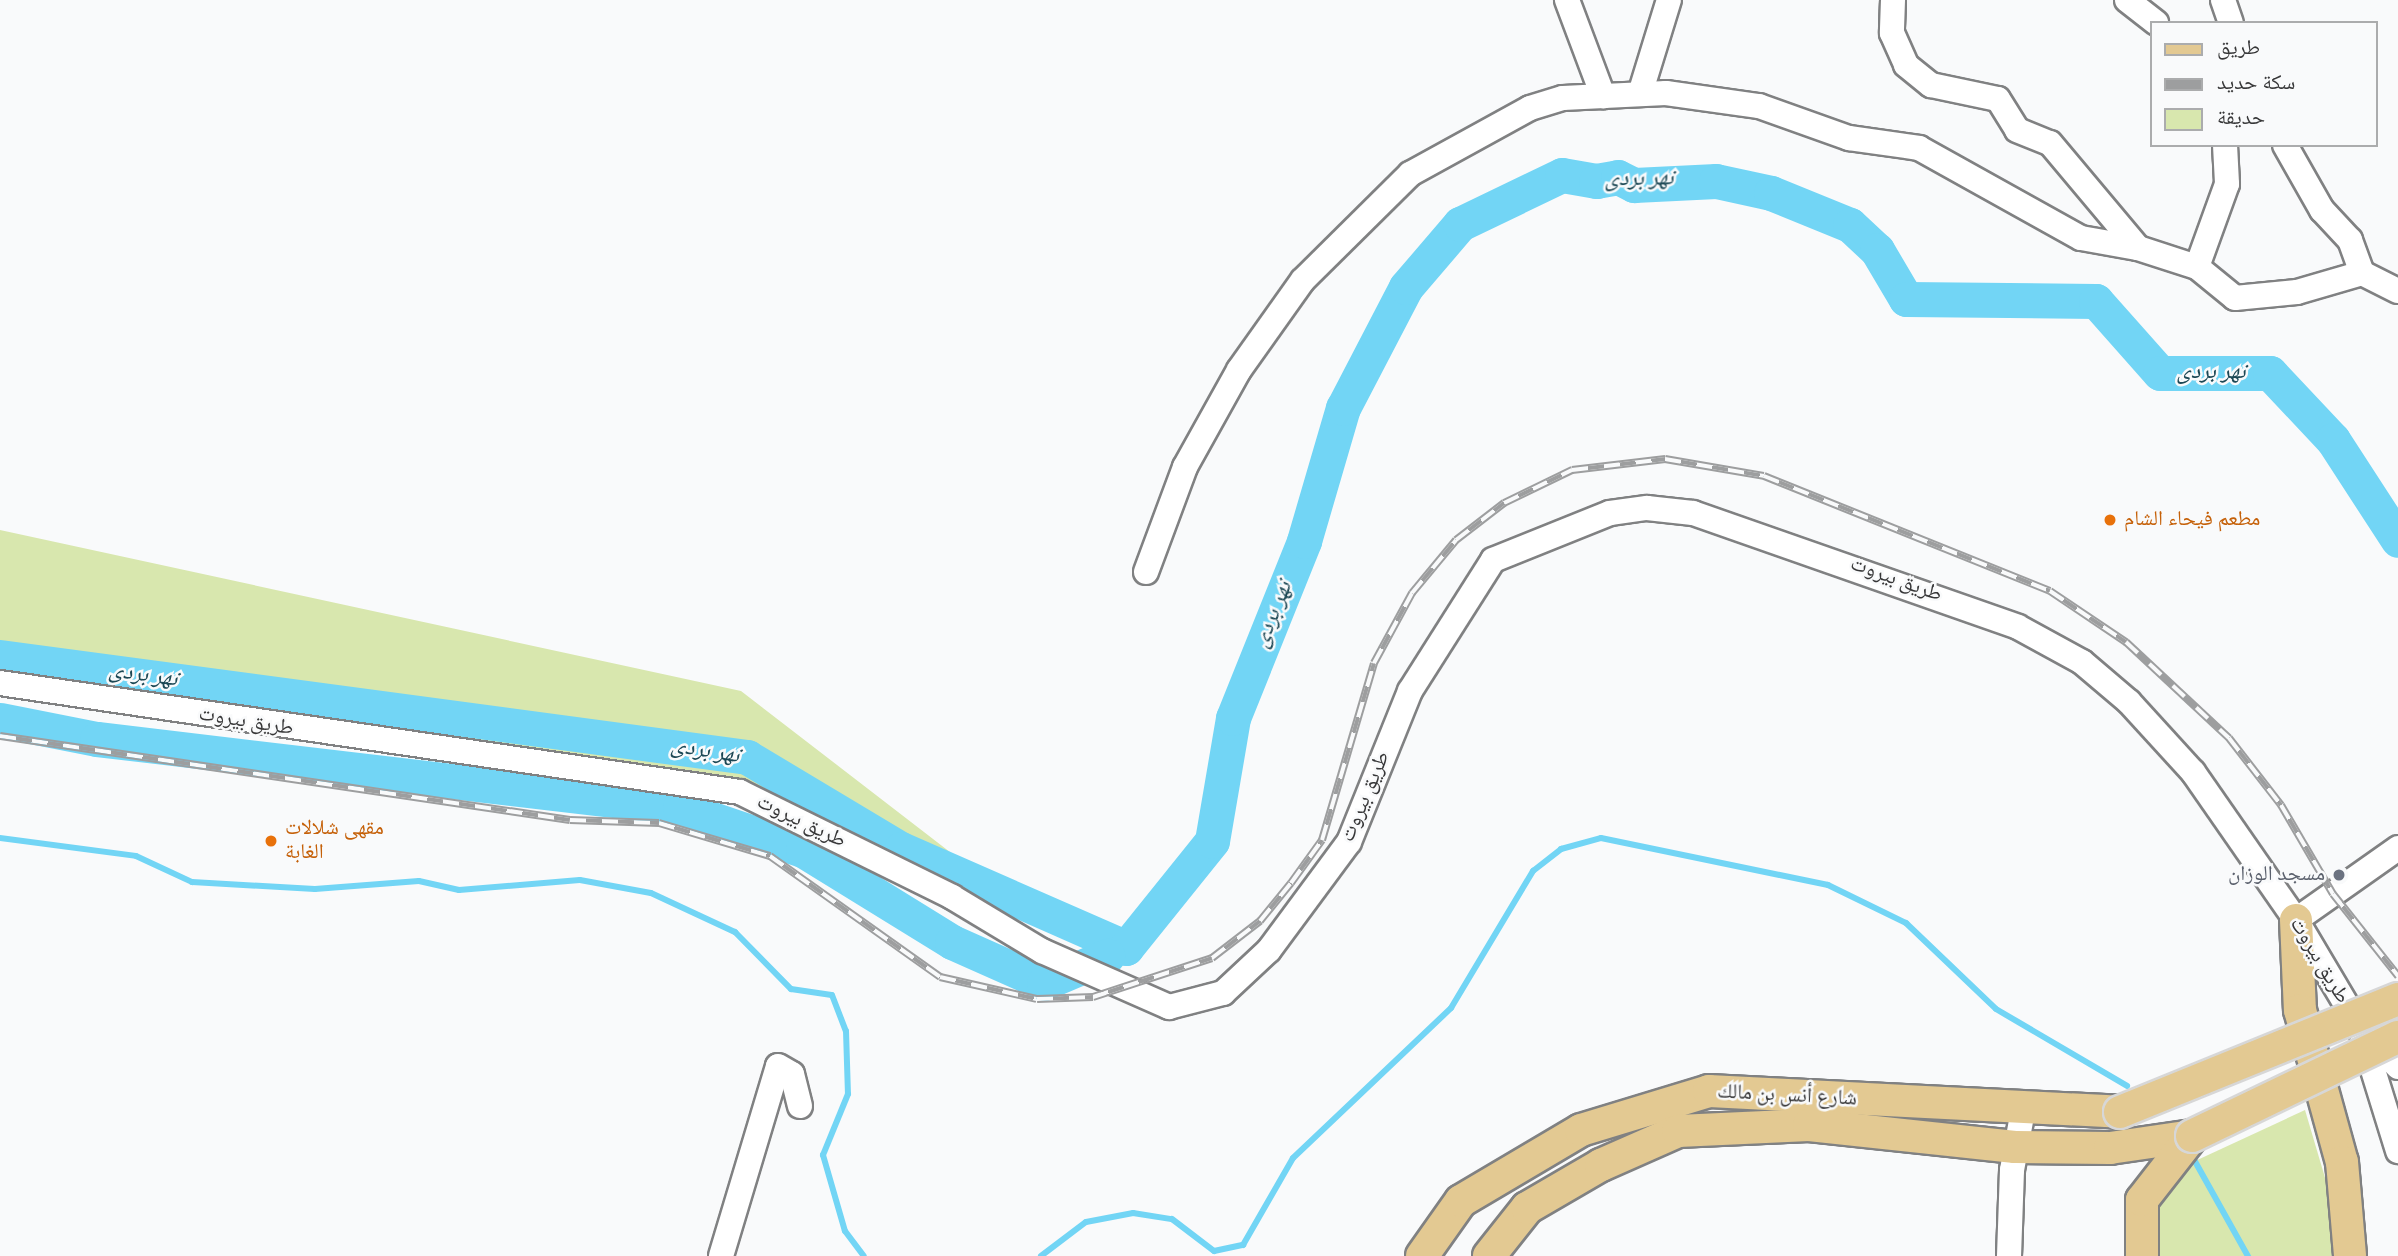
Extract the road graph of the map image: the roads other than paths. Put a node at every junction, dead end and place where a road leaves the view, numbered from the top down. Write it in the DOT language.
graph roads {
  1 [pos="1567,0"];
  2 [pos="1669,0"];
  3 [pos="1893,0"];
  4 [pos="2127,0"];
  5 [pos="2223,0"];
  6 [pos="2153,21"];
  7 [pos="2230,21"];
  8 [pos="1640,94"];
  9 [pos="1603,96"];
  10 [pos="2225,147"];
  11 [pos="2286,147"];
  12 [pos="2138,248"];
  13 [pos="2197,267"];
  14 [pos="2362,274"];
  15 [pos="2398,290"];
  16 [pos="1146,572"];
  17 [pos="0,683"];
  18 [pos="2398,848"];
  19 [pos="2296,920"];
  20 [pos="2398,999"];
  21 [pos="2360,1028"];
  22 [pos="2398,1037"];
  23 [pos="2398,1067"];
  24 [pos="800,1106"];
  25 [pos="2023,1110"];
  26 [pos="2192,1136"];
  27 [pos="2015,1147"];
  28 [pos="2398,1151"];
  29 [pos="721,1256"];
  30 [pos="1422,1256"];
  31 [pos="1489,1256"];
  32 [pos="2009,1256"];
  33 [pos="2142,1256"];
  34 [pos="2350,1256"];
  1 -- 9 [label="street"];
  2 -- 8 [label="street"];
  3 -- 12 [label="street"];
  4 -- 6 [label="street"];
  5 -- 7 [label="street"];
  8 -- 9 [label="street"];
  8 -- 12 [label="street"];
  9 -- 16 [label="street"];
  10 -- 13 [label="street"];
  11 -- 14 [label="street"];
  12 -- 13 [label="street"];
  13 -- 14 [label="street"];
  14 -- 15 [label="street"];
  17 -- 19 [label="street, طريق بيروت"];
  18 -- 19 [label="street"];
  19 -- 21 [label="street, طريق بيروت"];
  19 -- 34 [label="main road"];
  20 -- 25 [label="main road, شارع أنس بن مالك, bridge"];
  21 -- 23 [label="street"];
  21 -- 28 [label="street, طريق بيروت"];
  22 -- 26 [label="main road, bridge"];
  24 -- 29 [label="street"];
  25 -- 27 [label="street"];
  25 -- 30 [label="main road, شارع أنس بن مالك"];
  26 -- 27 [label="main road, شارع أنس بن مالك"];
  26 -- 33 [label="main road"];
  27 -- 31 [label="main road, شارع أنس بن مالك"];
  27 -- 32 [label="street"];
}
